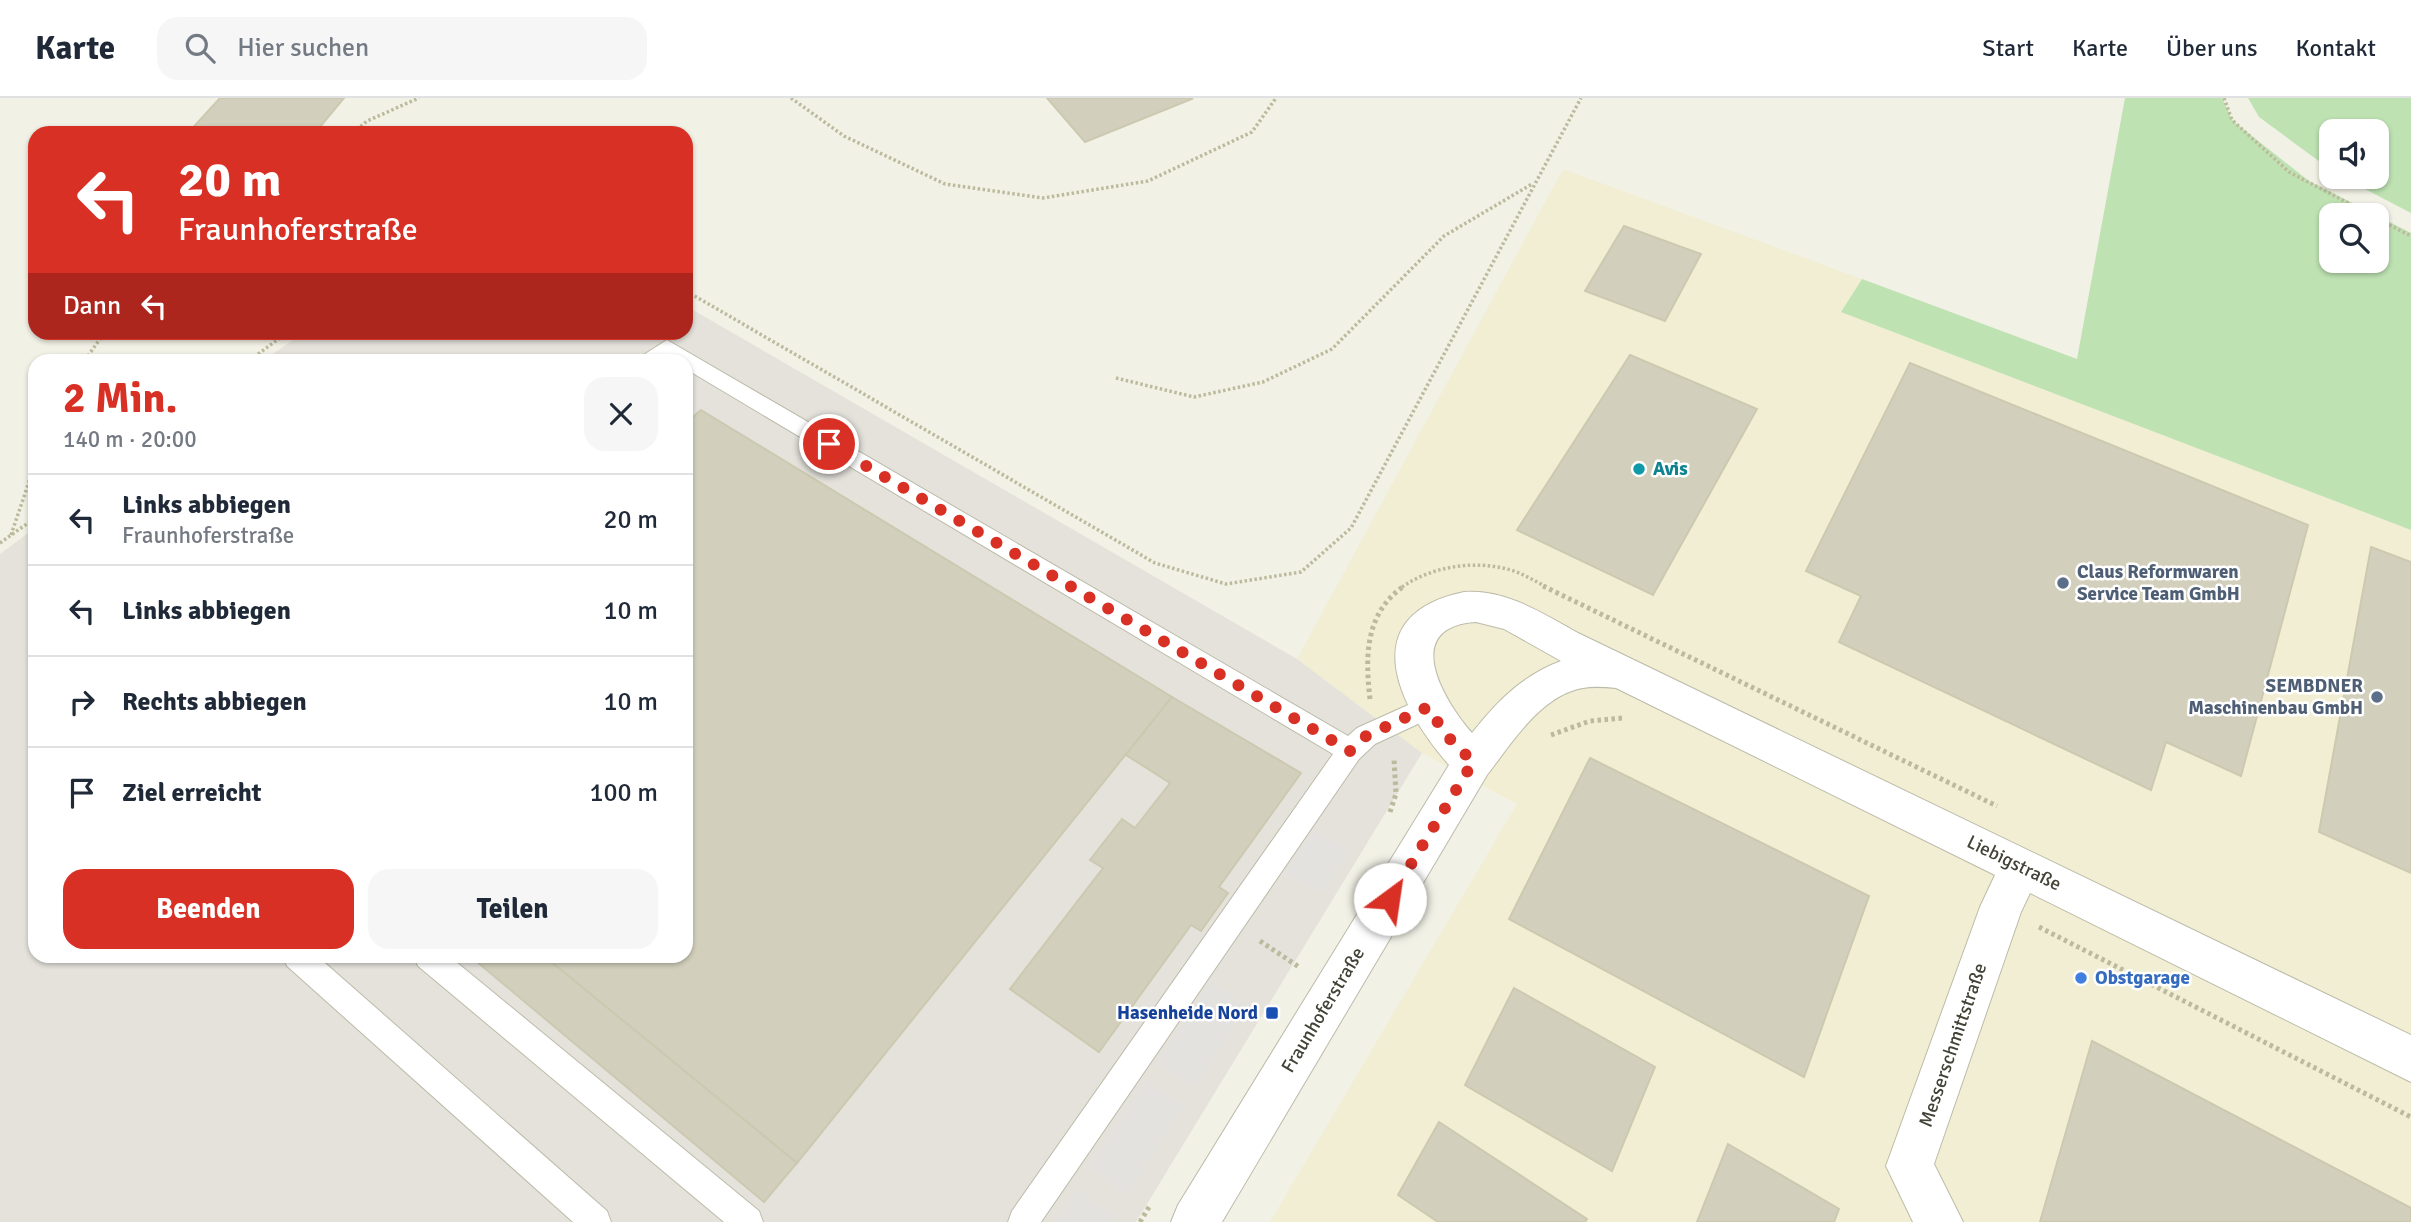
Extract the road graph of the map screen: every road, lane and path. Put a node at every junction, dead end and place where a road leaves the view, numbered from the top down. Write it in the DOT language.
graph roads {
  1 [pos="419,98"];
  2 [pos="792,98"];
  3 [pos="1276,98"];
  4 [pos="1581,98"];
  5 [pos="2224,98"];
  6 [pos="361,126"];
  7 [pos="1534,184"];
  8 [pos="2348,203"];
  9 [pos="2389,225"];
  10 [pos="2411,236"];
  11 [pos="693,295"];
  12 [pos="277,340"];
  13 [pos="258,354"];
  14 [pos="660,354"];
  15 [pos="677,354"];
  16 [pos="693,363"];
  17 [pos="1116,378"];
  18 [pos="28,484"];
  19 [pos="28,523"];
  20 [pos="10,536"];
  21 [pos="0,543"];
  22 [pos="1617,671"];
  23 [pos="1428,707"];
  24 [pos="1635,717"];
  25 [pos="1507,720"];
  26 [pos="1382,729"];
  27 [pos="1350,751"];
  28 [pos="1473,762"];
  29 [pos="2001,808"];
  30 [pos="1388,820"];
  31 [pos="2021,866"];
  32 [pos="2038,926"];
  33 [pos="1307,956"];
  34 [pos="305,963"];
  35 [pos="436,963"];
  36 [pos="1292,979"];
  37 [pos="2411,1059"];
  38 [pos="2411,1117"];
  39 [pos="1154,1199"];
  40 [pos="596,1222"];
  41 [pos="748,1222"];
  42 [pos="1023,1222"];
  43 [pos="1140,1222"];
  44 [pos="1195,1222"];
  45 [pos="1939,1222"];
  1 -- 6 [label="path"];
  2 -- 3 [label="path"];
  4 -- 7 [label="path"];
  5 -- 8 [label="path"];
  7 -- 11 [label="path"];
  7 -- 17 [label="path"];
  9 -- 10 [label="path"];
  12 -- 13 [label="path"];
  14 -- 15 [label="lane"];
  16 -- 27 [label="lane"];
  18 -- 20 [label="path"];
  19 -- 20 [label="path"];
  20 -- 21 [label="path"];
  22 -- 23 [label="street"];
  22 -- 25 [label="street, Fraunhoferstraße"];
  22 -- 31 [label="street, Liebigstraße"];
  23 -- 26 [label="lane"];
  23 -- 28 [label="street"];
  24 -- 25 [label="path"];
  25 -- 28 [label="street, Fraunhoferstraße"];
  26 -- 27 [label="lane"];
  26 -- 29 [label="path"];
  26 -- 30 [label="path"];
  27 -- 42 [label="lane"];
  28 -- 44 [label="street, Fraunhoferstraße"];
  31 -- 37 [label="street, Liebigstraße"];
  31 -- 45 [label="street, Messerschmittstraße"];
  32 -- 38 [label="path"];
  33 -- 36 [label="path"];
  34 -- 40 [label="lane"];
  35 -- 41 [label="lane"];
  39 -- 43 [label="path"];
}
